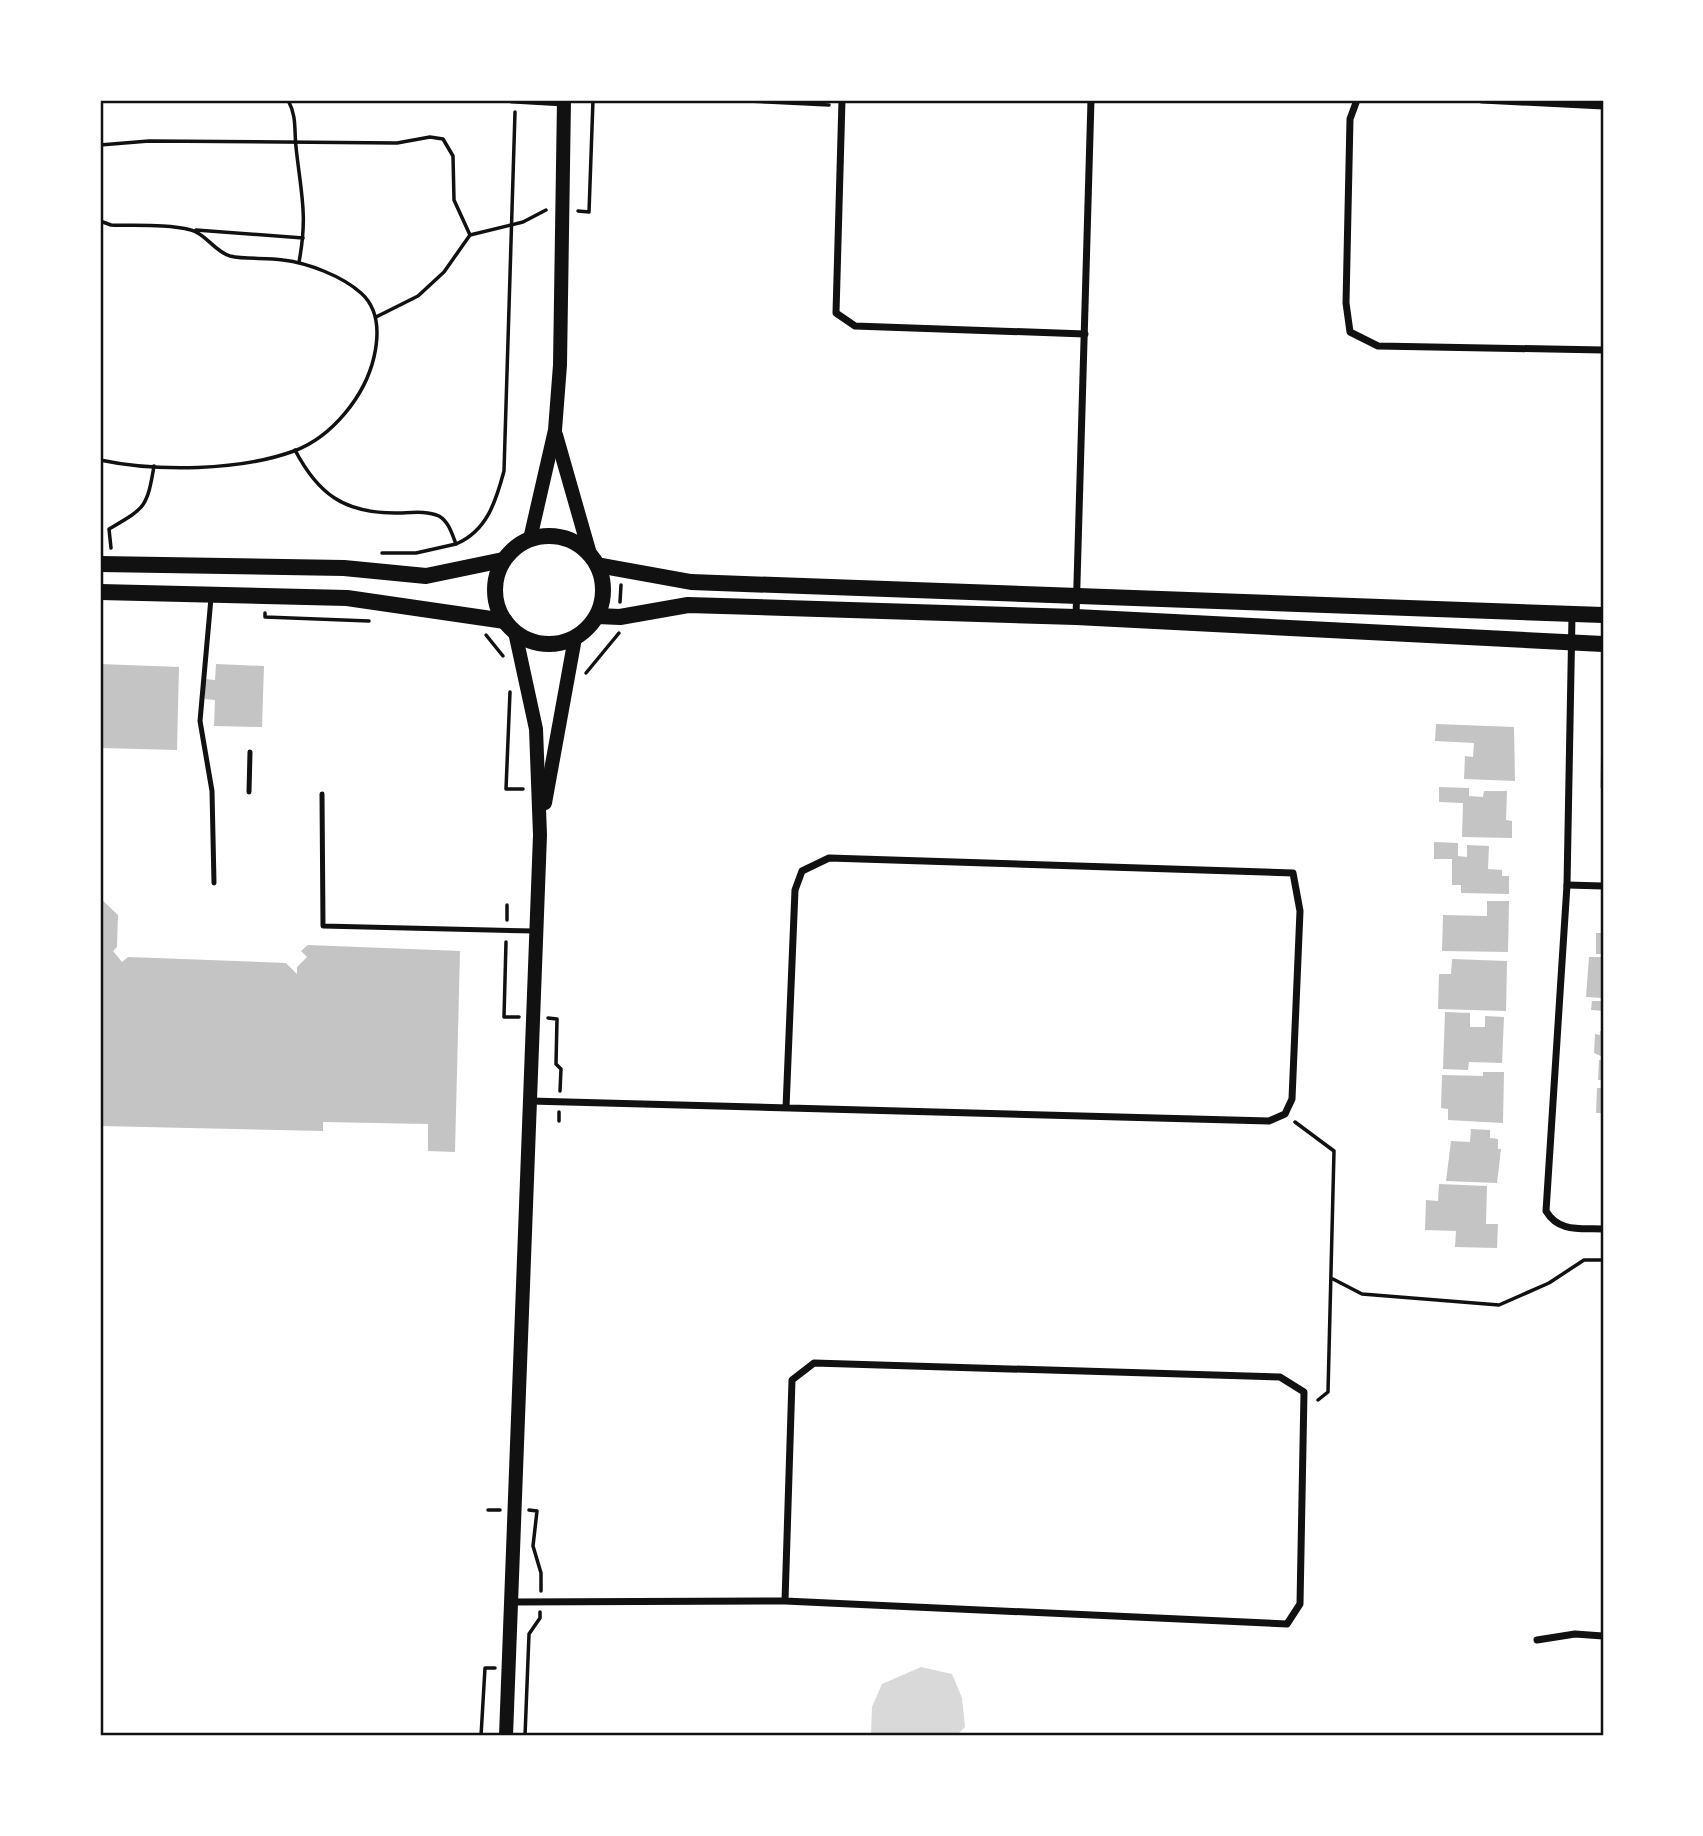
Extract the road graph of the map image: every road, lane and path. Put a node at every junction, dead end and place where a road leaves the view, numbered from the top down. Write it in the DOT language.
graph roads {
  1 [pos="288,100"];
  2 [pos="513,100"];
  3 [pos="593,100"];
  4 [pos="727,100"];
  5 [pos="1091,100"];
  6 [pos="1357,100"];
  7 [pos="1482,100"];
  8 [pos="564,101"];
  9 [pos="842,103"];
  10 [pos="1603,106"];
  11 [pos="295,141"];
  12 [pos="100,145"];
  13 [pos="589,212"];
  14 [pos="100,221"];
  15 [pos="523,222"];
  16 [pos="511,225"];
  17 [pos="194,230"];
  18 [pos="470,236"];
  19 [pos="304,238"];
  20 [pos="299,263"];
  21 [pos="376,317"];
  22 [pos="1085,334"];
  23 [pos="1603,350"];
  24 [pos="555,430"];
  25 [pos="295,450"];
  26 [pos="100,460"];
  27 [pos="154,466"];
  28 [pos="530,539"];
  29 [pos="111,549"];
  30 [pos="503,560"];
  31 [pos="594,560"];
  32 [pos="100,564"];
  33 [pos="624,569"];
  34 [pos="100,592"];
  35 [pos="211,595"];
  36 [pos="1076,596"];
  37 [pos="1603,615"];
  38 [pos="597,616"];
  39 [pos="1572,616"];
  40 [pos="265,617"];
  41 [pos="1076,617"];
  42 [pos="372,621"];
  43 [pos="621,624"];
  44 [pos="510,627"];
  45 [pos="484,632"];
  46 [pos="575,638"];
  47 [pos="1572,642"];
  48 [pos="1603,643"];
  49 [pos="504,657"];
  50 [pos="510,679"];
  51 [pos="250,752"];
  52 [pos="506,789"];
  53 [pos="249,792"];
  54 [pos="322,794"];
  55 [pos="540,835"];
  56 [pos="214,883"];
  57 [pos="1567,885"];
  58 [pos="1603,886"];
  59 [pos="507,905"];
  60 [pos="506,930"];
  61 [pos="537,931"];
  62 [pos="504,1017"];
  63 [pos="557,1018"];
  64 [pos="530,1101"];
  65 [pos="560,1102"];
  66 [pos="786,1108"];
  67 [pos="1284,1114"];
  68 [pos="559,1121"];
  69 [pos="1603,1229"];
  70 [pos="1603,1260"];
  71 [pos="1334,1279"];
  72 [pos="1303,1410"];
  73 [pos="785,1601"];
  74 [pos="513,1602"];
  75 [pos="1603,1636"];
  76 [pos="1537,1640"];
  77 [pos="485,1668"];
  78 [pos="528,1671"];
  79 [pos="481,1736"];
  80 [pos="506,1736"];
  81 [pos="525,1736"];
  1 -- 11 [label="path"];
  2 -- 8 [label="street"];
  2 -- 16 [label="path"];
  3 -- 13 [label="path"];
  4 -- 9 [label="path"];
  5 -- 22 [label="street"];
  6 -- 23 [label="street"];
  7 -- 10 [label="street"];
  8 -- 24 [label="main road"];
  9 -- 22 [label="street"];
  11 -- 12 [label="path"];
  11 -- 18 [label="path"];
  11 -- 19 [label="path"];
  14 -- 17 [label="path"];
  15 -- 16 [label="path"];
  16 -- 18 [label="path"];
  16 -- 25 [label="path"];
  17 -- 19 [label="path"];
  17 -- 20 [label="path"];
  18 -- 21 [label="path"];
  19 -- 20 [label="path"];
  20 -- 21 [label="path"];
  21 -- 25 [label="path"];
  22 -- 36 [label="street"];
  24 -- 28 [label="main road"];
  24 -- 31 [label="main road"];
  25 -- 27 [label="path"];
  26 -- 27 [label="path"];
  27 -- 29 [label="path"];
  28 -- 30 [label="main road"];
  28 -- 31 [label="main road"];
  30 -- 32 [label="main road"];
  30 -- 44 [label="main road"];
  31 -- 33 [label="main road"];
  31 -- 38 [label="main road"];
  33 -- 36 [label="main road"];
  33 -- 43 [label="path"];
  34 -- 35 [label="main road"];
  35 -- 44 [label="main road"];
  35 -- 56 [label="lane"];
  36 -- 39 [label="main road"];
  36 -- 41 [label="street"];
  37 -- 39 [label="main road"];
  38 -- 43 [label="main road"];
  38 -- 46 [label="main road"];
  39 -- 47 [label="street"];
  40 -- 42 [label="path"];
  41 -- 43 [label="main road"];
  41 -- 47 [label="main road"];
  44 -- 46 [label="main road"];
  44 -- 55 [label="main road"];
  45 -- 49 [label="path"];
  46 -- 55 [label="main road"];
  47 -- 48 [label="main road"];
  47 -- 57 [label="street"];
  50 -- 52 [label="path"];
  51 -- 53 [label="lane"];
  54 -- 60 [label="lane"];
  55 -- 61 [label="main road"];
  57 -- 58 [label="street"];
  57 -- 69 [label="street"];
  59 -- 60 [label="path"];
  60 -- 61 [label="lane"];
  60 -- 62 [label="path"];
  61 -- 64 [label="main road"];
  63 -- 65 [label="path"];
  64 -- 65 [label="street"];
  64 -- 74 [label="main road"];
  65 -- 66 [label="street"];
  65 -- 68 [label="path"];
  66 -- 67 [label="street"];
  66 -- 67 [label="street"];
  67 -- 71 [label="path"];
  70 -- 71 [label="path"];
  71 -- 72 [label="path"];
  72 -- 73 [label="street"];
  72 -- 73 [label="street"];
  73 -- 74 [label="street"];
  74 -- 80 [label="main road"];
  75 -- 76 [label="street"];
  77 -- 79 [label="path"];
  78 -- 81 [label="path"];
}
